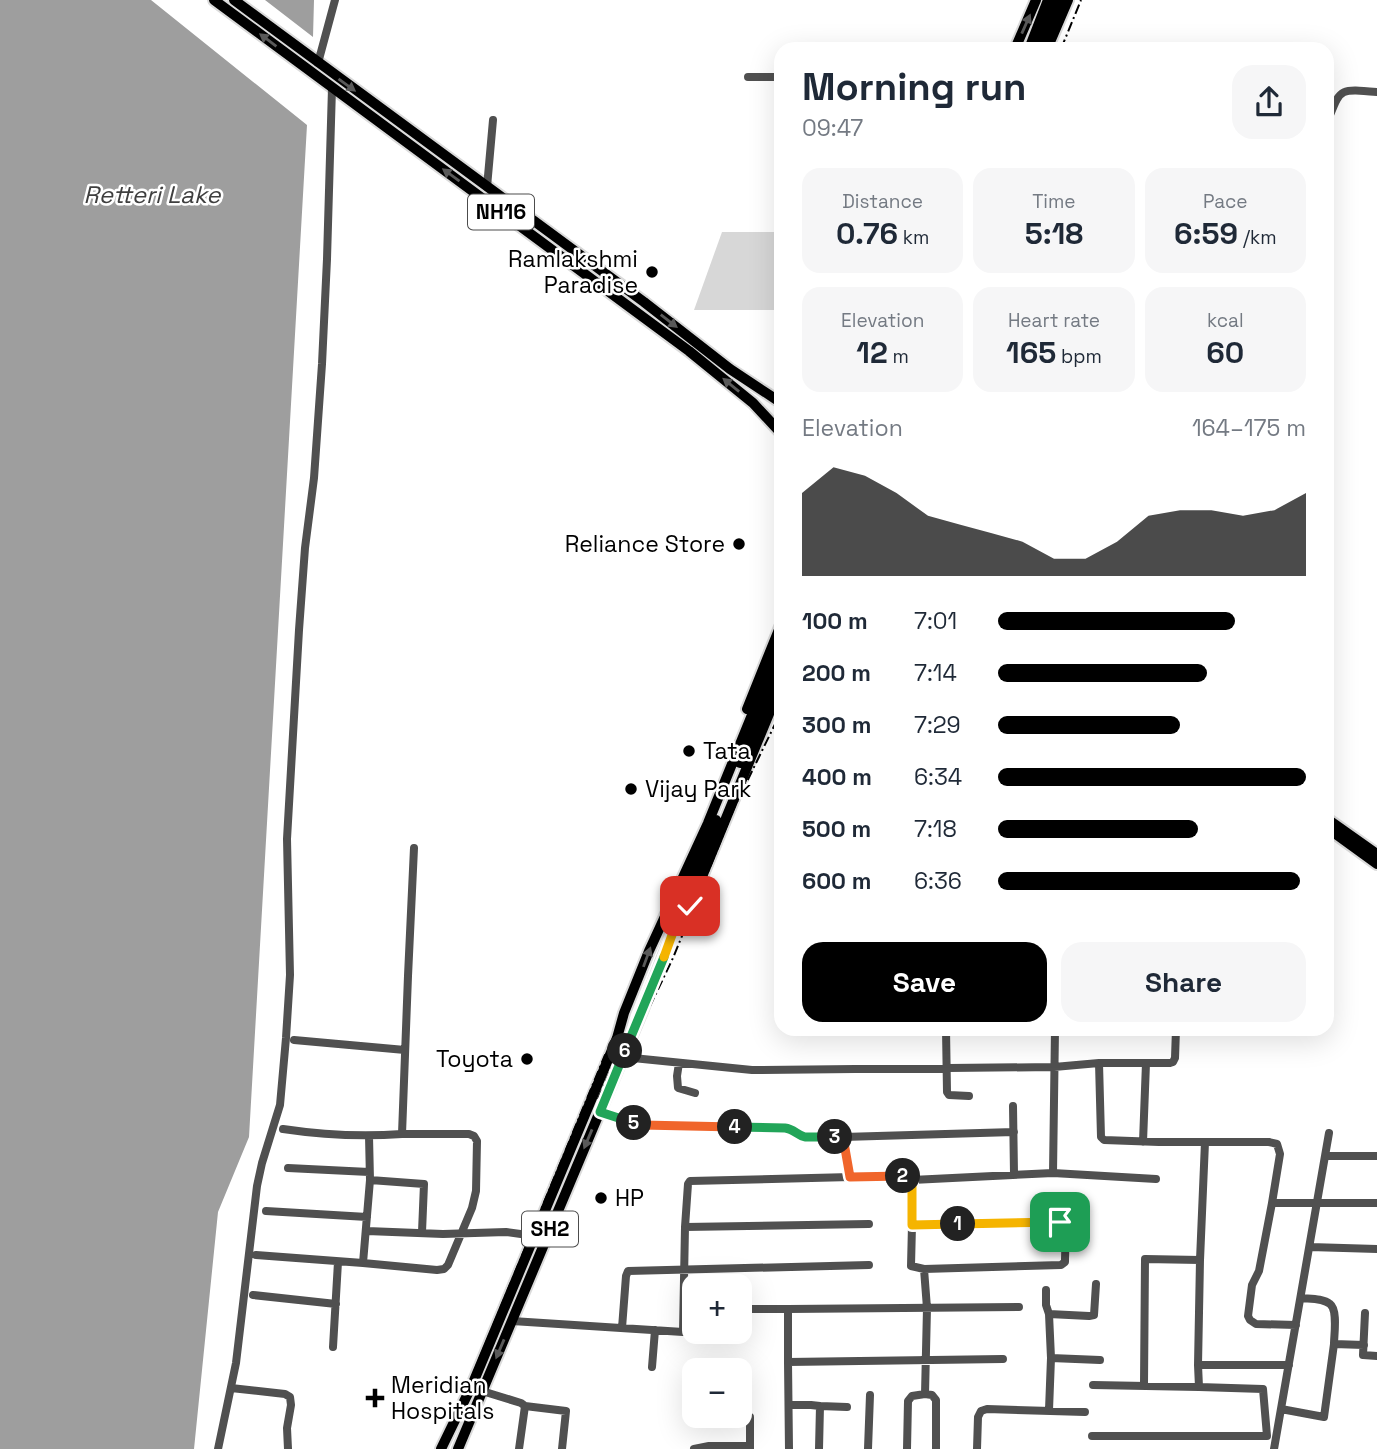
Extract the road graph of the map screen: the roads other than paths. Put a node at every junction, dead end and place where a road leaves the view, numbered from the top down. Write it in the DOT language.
graph roads {
  1 [pos="215,0"];
  2 [pos="234,0"];
  3 [pos="335,0"];
  4 [pos="1036,0"];
  5 [pos="1048,0"];
  6 [pos="1058,0"];
  7 [pos="1068,0"];
  8 [pos="1018,42"];
  9 [pos="1032,42"];
  10 [pos="1040,42"];
  11 [pos="1049,42"];
  12 [pos="318,64"];
  13 [pos="748,77"];
  14 [pos="774,77"];
  15 [pos="332,88"];
  16 [pos="1377,92"];
  17 [pos="1334,106"];
  18 [pos="493,120"];
  19 [pos="487,187"];
  20 [pos="774,398"];
  21 [pos="774,426"];
  22 [pos="774,642"];
  23 [pos="774,661"];
  24 [pos="774,681"];
  25 [pos="774,702"];
  26 [pos="1334,824"];
  27 [pos="1334,833"];
  28 [pos="414,848"];
  29 [pos="1377,855"];
  30 [pos="1377,864"];
  31 [pos="677,897"];
  32 [pos="680,913"];
  33 [pos="946,1036"];
  34 [pos="1055,1036"];
  35 [pos="1176,1036"];
  36 [pos="294,1040"];
  37 [pos="405,1050"];
  38 [pos="623,1057"];
  39 [pos="679,1063"];
  40 [pos="1099,1063"];
  41 [pos="1146,1063"];
  42 [pos="1054,1067"];
  43 [pos="946,1068"];
  44 [pos="695,1093"];
  45 [pos="969,1096"];
  46 [pos="1013,1106"];
  47 [pos="600,1112"];
  48 [pos="283,1129"];
  49 [pos="1014,1132"];
  50 [pos="1329,1133"];
  51 [pos="402,1134"];
  52 [pos="369,1136"];
  53 [pos="843,1137"];
  54 [pos="1143,1142"];
  55 [pos="1205,1142"];
  56 [pos="1325,1156"];
  57 [pos="1377,1156"];
  58 [pos="288,1168"];
  59 [pos="1053,1173"];
  60 [pos="1014,1174"];
  61 [pos="369,1176"];
  62 [pos="850,1177"];
  63 [pos="1156,1179"];
  64 [pos="912,1180"];
  65 [pos="1272,1203"];
  66 [pos="1316,1203"];
  67 [pos="1377,1203"];
  68 [pos="266,1211"];
  69 [pos="368,1217"];
  70 [pos="869,1224"];
  71 [pos="912,1225"];
  72 [pos="685,1227"];
  73 [pos="367,1231"];
  74 [pos="422,1232"];
  75 [pos="461,1233"];
  76 [pos="535,1236"];
  77 [pos="1310,1247"];
  78 [pos="1377,1249"];
  79 [pos="256,1255"];
  80 [pos="1200,1260"];
  81 [pos="338,1262"];
  82 [pos="363,1263"];
  83 [pos="869,1265"];
  84 [pos="924,1269"];
  85 [pos="685,1270"];
  86 [pos="685,1274"];
  87 [pos="1096,1284"];
  88 [pos="1046,1290"];
  89 [pos="253,1295"];
  90 [pos="1301,1298"];
  91 [pos="336,1304"];
  92 [pos="1019,1307"];
  93 [pos="927,1308"];
  94 [pos="752,1309"];
  95 [pos="788,1309"];
  96 [pos="1365,1313"];
  97 [pos="1049,1314"];
  98 [pos="512,1321"];
  99 [pos="1296,1325"];
  100 [pos="622,1328"];
  101 [pos="654,1330"];
  102 [pos="682,1332"];
  103 [pos="1334,1344"];
  104 [pos="1364,1345"];
  105 [pos="333,1347"];
  106 [pos="1377,1356"];
  107 [pos="1051,1358"];
  108 [pos="926,1359"];
  109 [pos="1003,1359"];
  110 [pos="1100,1360"];
  111 [pos="788,1362"];
  112 [pos="1198,1365"];
  113 [pos="1289,1365"];
  114 [pos="652,1367"];
  115 [pos="1093,1385"];
  116 [pos="1144,1385"];
  117 [pos="1199,1387"];
  118 [pos="231,1388"];
  119 [pos="482,1391"];
  120 [pos="925,1394"];
  121 [pos="870,1395"];
  122 [pos="790,1405"];
  123 [pos="525,1406"];
  124 [pos="820,1406"];
  125 [pos="847,1407"];
  126 [pos="1281,1409"];
  127 [pos="1049,1410"];
  128 [pos="1085,1412"];
  129 [pos="750,1428"];
  130 [pos="1092,1436"];
  131 [pos="1125,1437"];
  132 [pos="750,1447"];
  133 [pos="218,1449"];
  134 [pos="288,1449"];
  135 [pos="441,1449"];
  136 [pos="458,1449"];
  137 [pos="519,1449"];
  138 [pos="562,1449"];
  139 [pos="694,1449"];
  140 [pos="789,1449"];
  141 [pos="819,1449"];
  142 [pos="868,1449"];
  143 [pos="907,1449"];
  144 [pos="936,1449"];
  145 [pos="976,1449"];
  146 [pos="1125,1449"];
  147 [pos="1274,1449"];
  15 -- 1 [label="main road, NH16, one-way"];
  2 -- 12 [label="main road, NH16"];
  3 -- 12 [label="street"];
  8 -- 4 [label="main road, one-way"];
  5 -- 9 [label="main road"];
  6 -- 10 [label="main road"];
  7 -- 11 [label="main road"];
  12 -- 19 [label="main road, NH16, one-way"];
  13 -- 14 [label="street"];
  21 -- 15 [label="main road, NH16, one-way"];
  15 -- 118 [label="street"];
  16 -- 17 [label="street"];
  18 -- 19 [label="street"];
  19 -- 20 [label="main road, NH16, one-way"];
  22 -- 31 [label="main road"];
  23 -- 31 [label="main road, SH2"];
  24 -- 31 [label="main road, SH2"];
  25 -- 32 [label="main road"];
  26 -- 29 [label="main road"];
  27 -- 30 [label="main road"];
  28 -- 37 [label="street"];
  31 -- 32 [label="main road, SH2"];
  76 -- 31 [label="main road, SH2, one-way"];
  32 -- 38 [label="main road, SH2"];
  33 -- 43 [label="street"];
  34 -- 42 [label="street"];
  35 -- 41 [label="street"];
  36 -- 37 [label="street"];
  37 -- 51 [label="street"];
  38 -- 39 [label="street"];
  38 -- 47 [label="main road, SH2"];
  39 -- 43 [label="street"];
  39 -- 44 [label="street"];
  40 -- 41 [label="street"];
  40 -- 42 [label="street"];
  40 -- 54 [label="street"];
  41 -- 54 [label="street"];
  42 -- 43 [label="street"];
  42 -- 59 [label="street"];
  43 -- 45 [label="street"];
  46 -- 49 [label="street"];
  47 -- 53 [label="street"];
  47 -- 98 [label="main road, SH2, one-way"];
  48 -- 52 [label="street"];
  49 -- 53 [label="street"];
  49 -- 60 [label="street"];
  50 -- 56 [label="street"];
  51 -- 52 [label="street"];
  51 -- 75 [label="street"];
  52 -- 61 [label="street"];
  53 -- 62 [label="street"];
  54 -- 55 [label="street"];
  55 -- 65 [label="street"];
  55 -- 80 [label="street"];
  56 -- 57 [label="street"];
  56 -- 66 [label="street"];
  58 -- 61 [label="street"];
  59 -- 60 [label="street"];
  59 -- 63 [label="street"];
  60 -- 64 [label="street"];
  61 -- 69 [label="street"];
  61 -- 74 [label="street"];
  62 -- 64 [label="street"];
  62 -- 72 [label="street"];
  64 -- 71 [label="street"];
  65 -- 66 [label="street"];
  65 -- 99 [label="street"];
  66 -- 67 [label="street"];
  66 -- 77 [label="street"];
  68 -- 69 [label="street"];
  69 -- 73 [label="street"];
  70 -- 72 [label="street"];
  71 -- 84 [label="street"];
  71 -- 84 [label="street"];
  72 -- 85 [label="street"];
  73 -- 74 [label="street"];
  73 -- 82 [label="street"];
  74 -- 75 [label="street"];
  75 -- 76 [label="street"];
  75 -- 82 [label="street"];
  76 -- 135 [label="main road, SH2"];
  77 -- 78 [label="street"];
  77 -- 90 [label="street"];
  79 -- 81 [label="street"];
  80 -- 112 [label="street"];
  80 -- 116 [label="street"];
  81 -- 82 [label="street"];
  81 -- 91 [label="street"];
  83 -- 85 [label="street"];
  84 -- 93 [label="street"];
  85 -- 86 [label="street"];
  85 -- 100 [label="street"];
  87 -- 97 [label="street"];
  88 -- 97 [label="street"];
  89 -- 91 [label="street"];
  90 -- 99 [label="street"];
  90 -- 103 [label="street"];
  91 -- 105 [label="street"];
  92 -- 93 [label="street"];
  93 -- 95 [label="street"];
  93 -- 108 [label="street"];
  94 -- 95 [label="street"];
  95 -- 111 [label="street"];
  96 -- 104 [label="street"];
  97 -- 107 [label="street"];
  98 -- 100 [label="street"];
  98 -- 119 [label="main road, SH2, one-way"];
  99 -- 113 [label="street"];
  100 -- 101 [label="street"];
  101 -- 102 [label="street"];
  101 -- 114 [label="street"];
  103 -- 104 [label="street"];
  103 -- 126 [label="street"];
  104 -- 106 [label="street"];
  107 -- 110 [label="street"];
  107 -- 127 [label="street"];
  108 -- 109 [label="street"];
  108 -- 111 [label="street"];
  108 -- 120 [label="street"];
  111 -- 122 [label="street"];
  112 -- 113 [label="street"];
  112 -- 117 [label="street"];
  113 -- 126 [label="street"];
  115 -- 116 [label="street"];
  116 -- 117 [label="street"];
  117 -- 131 [label="street"];
  118 -- 133 [label="street"];
  118 -- 134 [label="street"];
  119 -- 123 [label="street"];
  119 -- 136 [label="main road, SH2"];
  120 -- 143 [label="street"];
  120 -- 144 [label="street"];
  121 -- 142 [label="street"];
  122 -- 124 [label="street"];
  122 -- 140 [label="street"];
  123 -- 137 [label="street"];
  123 -- 138 [label="street"];
  124 -- 125 [label="street"];
  124 -- 141 [label="street"];
  126 -- 147 [label="street"];
  127 -- 128 [label="street"];
  127 -- 145 [label="street"];
  129 -- 132 [label="street"];
  130 -- 131 [label="street"];
  131 -- 146 [label="street"];
  132 -- 139 [label="street"];
}
